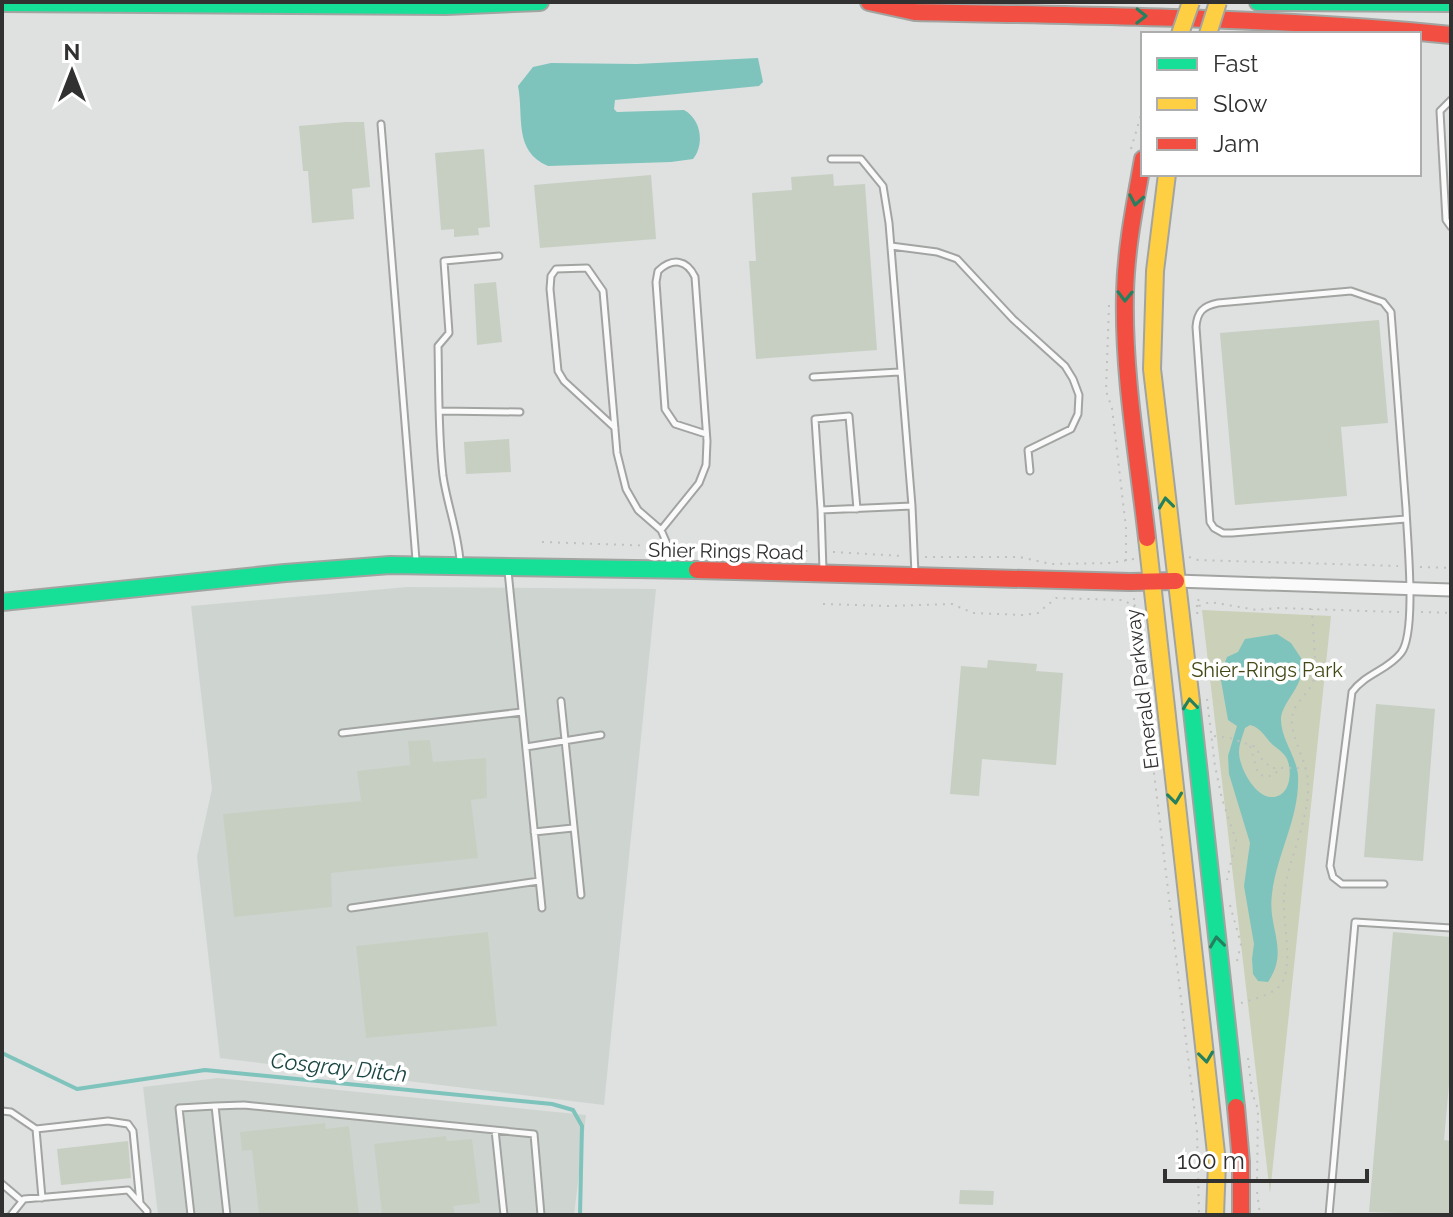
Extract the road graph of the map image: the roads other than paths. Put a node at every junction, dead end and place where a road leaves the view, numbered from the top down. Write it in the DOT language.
graph roads {
  1 [pos="540,2"];
  2 [pos="869,2"];
  3 [pos="1191,2"];
  4 [pos="1218,2"];
  5 [pos="1258,2"];
  6 [pos="2,3"];
  7 [pos="1451,3"];
  8 [pos="1181,32"];
  9 [pos="1209,32"];
  10 [pos="1414,32"];
  11 [pos="1421,33"];
  12 [pos="1451,35"];
  13 [pos="1451,100"];
  14 [pos="381,124"];
  15 [pos="831,159"];
  16 [pos="1141,170"];
  17 [pos="1167,176"];
  18 [pos="1451,227"];
  19 [pos="891,246"];
  20 [pos="499,256"];
  21 [pos="899,372"];
  22 [pos="813,377"];
  23 [pos="439,411"];
  24 [pos="520,412"];
  25 [pos="615,428"];
  26 [pos="706,434"];
  27 [pos="1030,471"];
  28 [pos="912,506"];
  29 [pos="857,509"];
  30 [pos="821,510"];
  31 [pos="1406,519"];
  32 [pos="661,530"];
  33 [pos="416,565"];
  34 [pos="460,566"];
  35 [pos="508,566"];
  36 [pos="669,571"];
  37 [pos="823,573"];
  38 [pos="915,575"];
  39 [pos="1176,581"];
  40 [pos="1150,582"];
  41 [pos="1409,589"];
  42 [pos="1451,590"];
  43 [pos="2,602"];
  44 [pos="561,701"];
  45 [pos="522,712"];
  46 [pos="342,733"];
  47 [pos="601,735"];
  48 [pos="563,741"];
  49 [pos="526,747"];
  50 [pos="574,828"];
  51 [pos="534,832"];
  52 [pos="539,881"];
  53 [pos="1384,884"];
  54 [pos="581,895"];
  55 [pos="351,908"];
  56 [pos="542,908"];
  57 [pos="1451,928"];
  58 [pos="215,1106"];
  59 [pos="2,1111"];
  60 [pos="36,1129"];
  61 [pos="495,1130"];
  62 [pos="2,1184"];
  63 [pos="42,1198"];
  64 [pos="22,1201"];
  65 [pos="140,1203"];
  66 [pos="11,1215"];
  67 [pos="147,1215"];
  68 [pos="191,1215"];
  69 [pos="227,1215"];
  70 [pos="504,1215"];
  71 [pos="541,1215"];
  72 [pos="1215,1215"];
  73 [pos="1241,1215"];
  74 [pos="1329,1215"];
  1 -- 6 [label="main road"];
  2 -- 10 [label="main road, one-way"];
  3 -- 8 [label="main road, bridge"];
  4 -- 9 [label="main road, bridge"];
  5 -- 7 [label="main road"];
  11 -- 12 [label="main road, one-way"];
  13 -- 18 [label="lane"];
  14 -- 33 [label="lane"];
  15 -- 19 [label="lane"];
  16 -- 40 [label="main road, Emerald Parkway, one-way"];
  39 -- 17 [label="main road, one-way"];
  19 -- 21 [label="lane"];
  19 -- 27 [label="lane"];
  20 -- 23 [label="lane"];
  21 -- 22 [label="lane"];
  21 -- 28 [label="lane"];
  23 -- 24 [label="lane"];
  23 -- 34 [label="lane"];
  25 -- 25 [label="lane"];
  25 -- 32 [label="lane"];
  26 -- 26 [label="lane"];
  26 -- 32 [label="lane"];
  28 -- 29 [label="lane"];
  28 -- 38 [label="lane"];
  29 -- 30 [label="lane"];
  29 -- 30 [label="lane"];
  30 -- 37 [label="lane"];
  31 -- 31 [label="lane"];
  31 -- 41 [label="lane"];
  32 -- 36 [label="lane"];
  33 -- 34 [label="main road, Shier Rings Road"];
  33 -- 43 [label="main road, Shier Rings Road"];
  34 -- 35 [label="main road, Shier Rings Road"];
  35 -- 36 [label="main road, Shier Rings Road"];
  35 -- 45 [label="lane"];
  36 -- 37 [label="main road, Shier Rings Road"];
  37 -- 38 [label="main road, Shier Rings Road"];
  38 -- 40 [label="main road, Shier Rings Road"];
  39 -- 40 [label="main road, Shier Rings Road"];
  39 -- 41 [label="street, Shier Rings Road"];
  73 -- 39 [label="main road, one-way"];
  40 -- 72 [label="main road, Emerald Parkway, one-way"];
  41 -- 42 [label="street, Shier Rings Road"];
  41 -- 53 [label="lane"];
  44 -- 48 [label="lane"];
  45 -- 46 [label="lane"];
  45 -- 49 [label="lane"];
  47 -- 48 [label="lane"];
  48 -- 49 [label="lane"];
  48 -- 50 [label="lane"];
  49 -- 51 [label="lane"];
  50 -- 51 [label="lane"];
  50 -- 54 [label="lane"];
  51 -- 52 [label="lane"];
  52 -- 55 [label="lane"];
  52 -- 56 [label="lane"];
  57 -- 74 [label="lane"];
  58 -- 61 [label="lane"];
  58 -- 68 [label="lane"];
  58 -- 69 [label="lane"];
  59 -- 60 [label="lane"];
  60 -- 63 [label="lane"];
  60 -- 65 [label="lane"];
  61 -- 70 [label="lane"];
  61 -- 71 [label="lane"];
  62 -- 64 [label="lane"];
  63 -- 64 [label="lane"];
  63 -- 65 [label="lane"];
  64 -- 66 [label="lane"];
  65 -- 67 [label="lane"];
}
